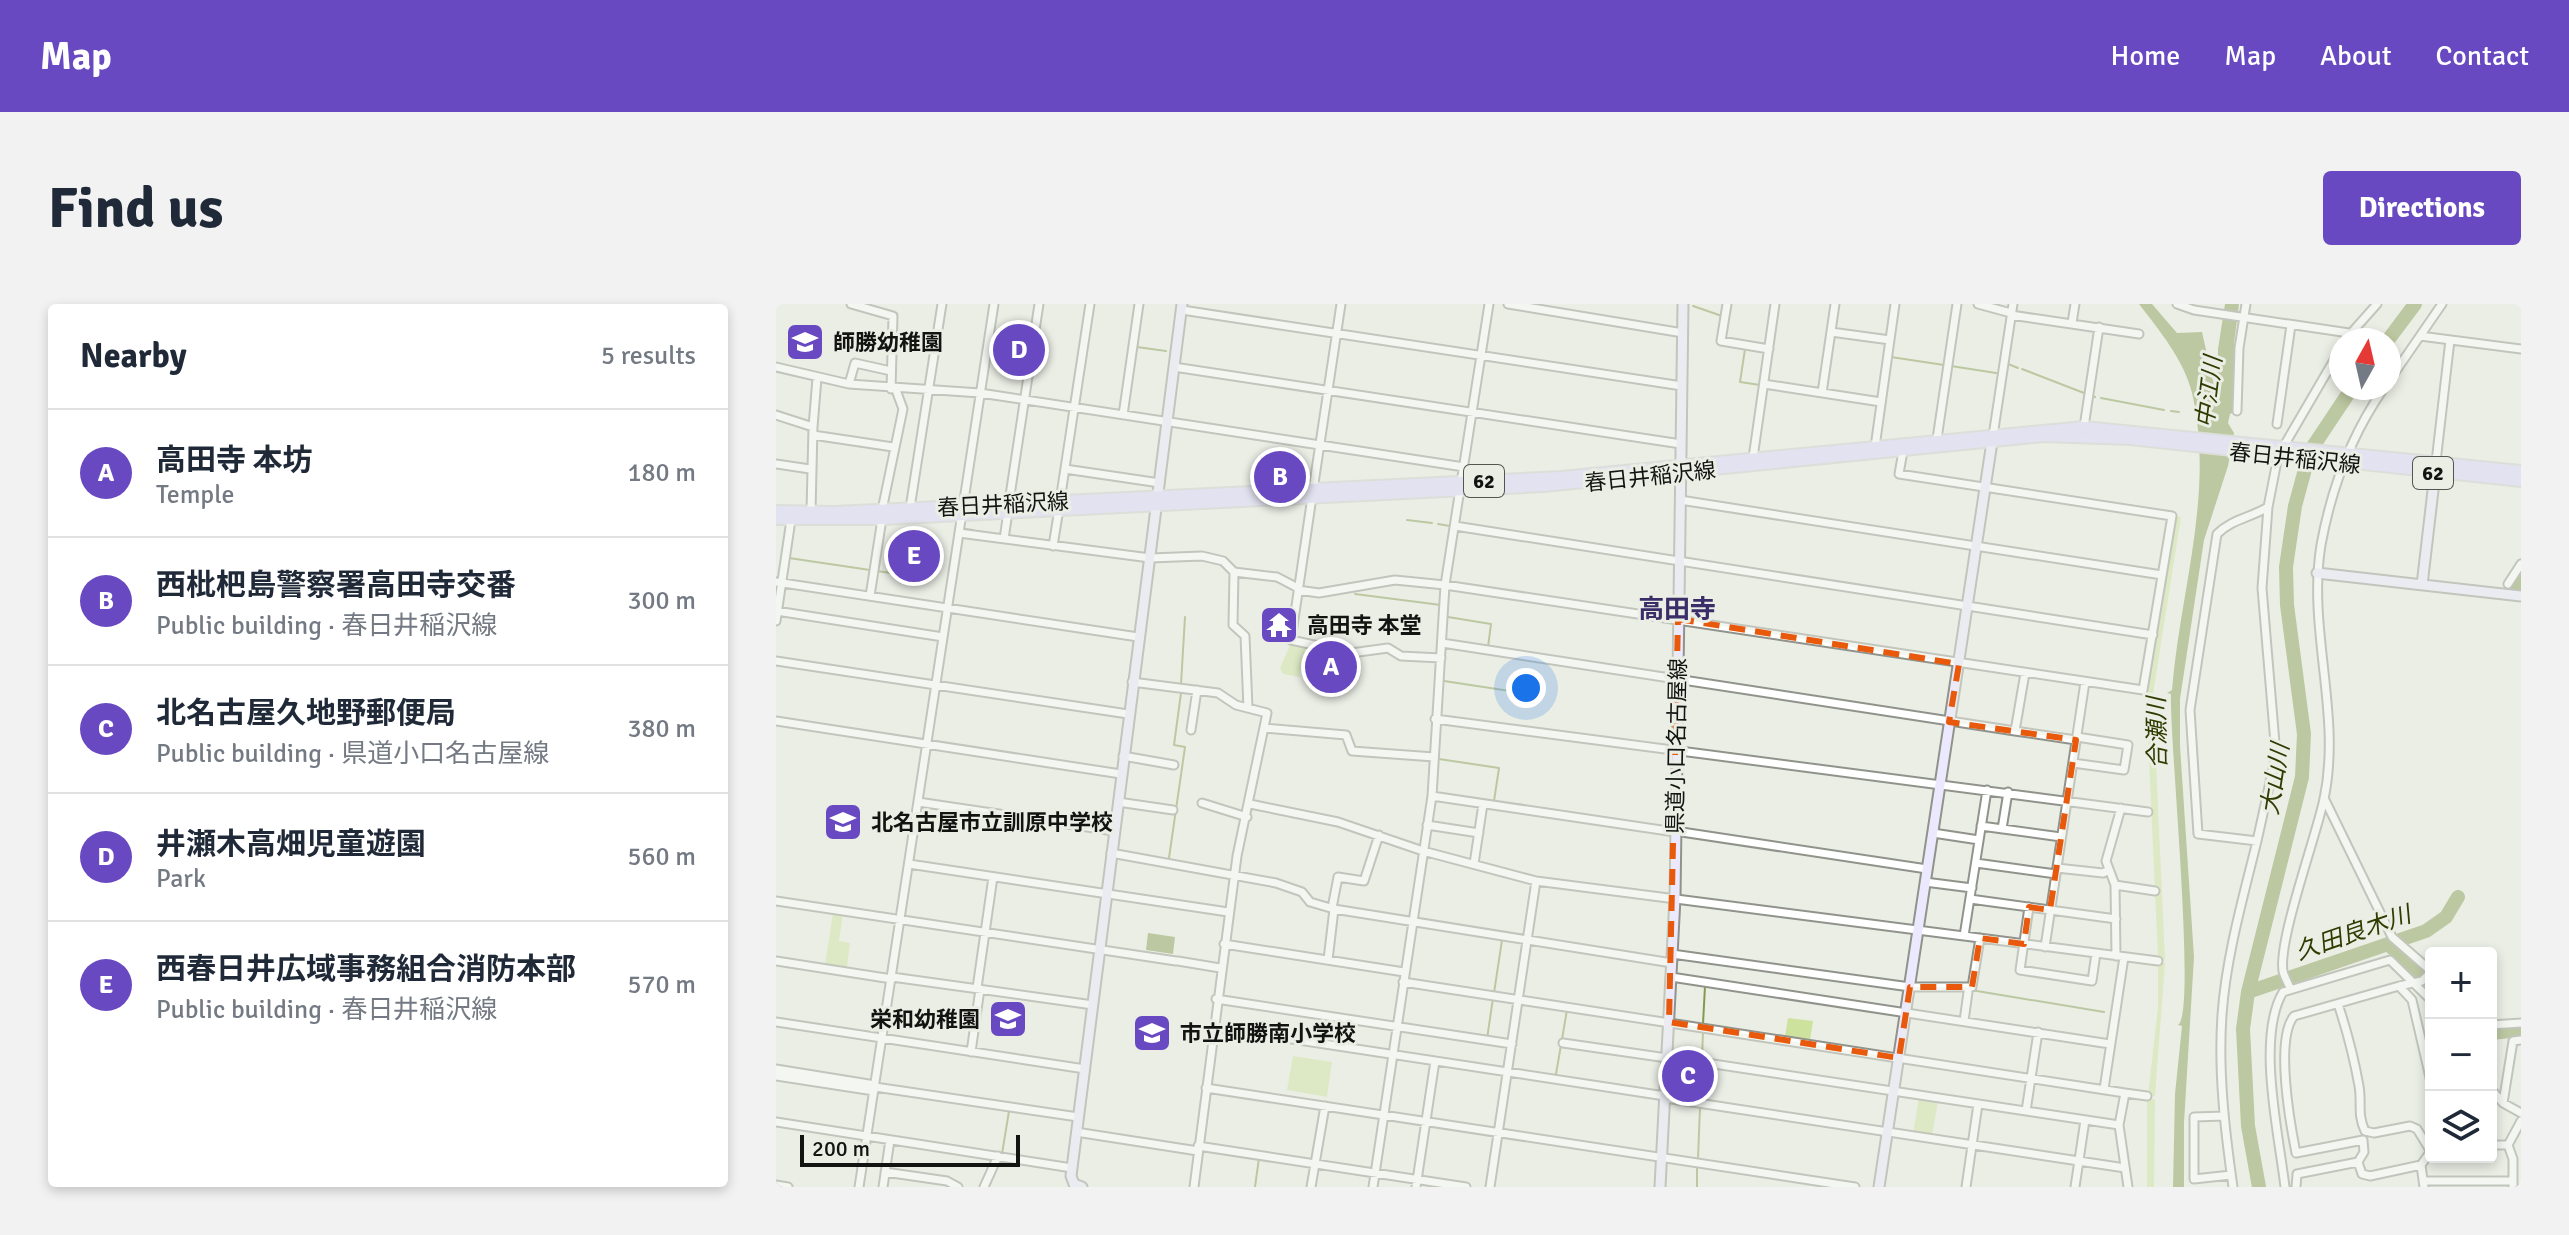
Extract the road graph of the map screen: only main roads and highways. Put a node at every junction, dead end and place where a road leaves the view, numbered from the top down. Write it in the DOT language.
graph roads {
  1 [pos="1993,437"];
  2 [pos="2189,441"];
  3 [pos="2264,450"];
  4 [pos="2296,452"];
  5 [pos="2436,468"];
  6 [pos="1681,470"];
  7 [pos="2521,471"];
  8 [pos="2521,481"];
  9 [pos="963,509"];
  10 [pos="776,511"];
  11 [pos="882,514"];
  12 [pos="776,519"];
  1 -- 2 [label="main road, 春日井稲沢線 / 62"];
  1 -- 2 [label="main road, 春日井稲沢線 / 62"];
  1 -- 6 [label="main road, 春日井稲沢線 / 62"];
  1 -- 6 [label="main road, 春日井稲沢線 / 62"];
  2 -- 3 [label="main road, 春日井稲沢線 / 62"];
  3 -- 4 [label="main road, 春日井稲沢線 / 62"];
  3 -- 4 [label="main road, 春日井稲沢線 / 62"];
  4 -- 5 [label="main road, 春日井稲沢線 / 62"];
  4 -- 5 [label="main road, 春日井稲沢線 / 62"];
  5 -- 7 [label="main road, 春日井稲沢線 / 62"];
  5 -- 8 [label="main road, 春日井稲沢線 / 62"];
  6 -- 9 [label="main road, 春日井稲沢線 / 62"];
  9 -- 11 [label="main road, 春日井稲沢線 / 62"];
  9 -- 11 [label="main road, 春日井稲沢線 / 62"];
  10 -- 11 [label="main road, 春日井稲沢線 / 62"];
  11 -- 12 [label="main road, 春日井稲沢線 / 62"];
}
